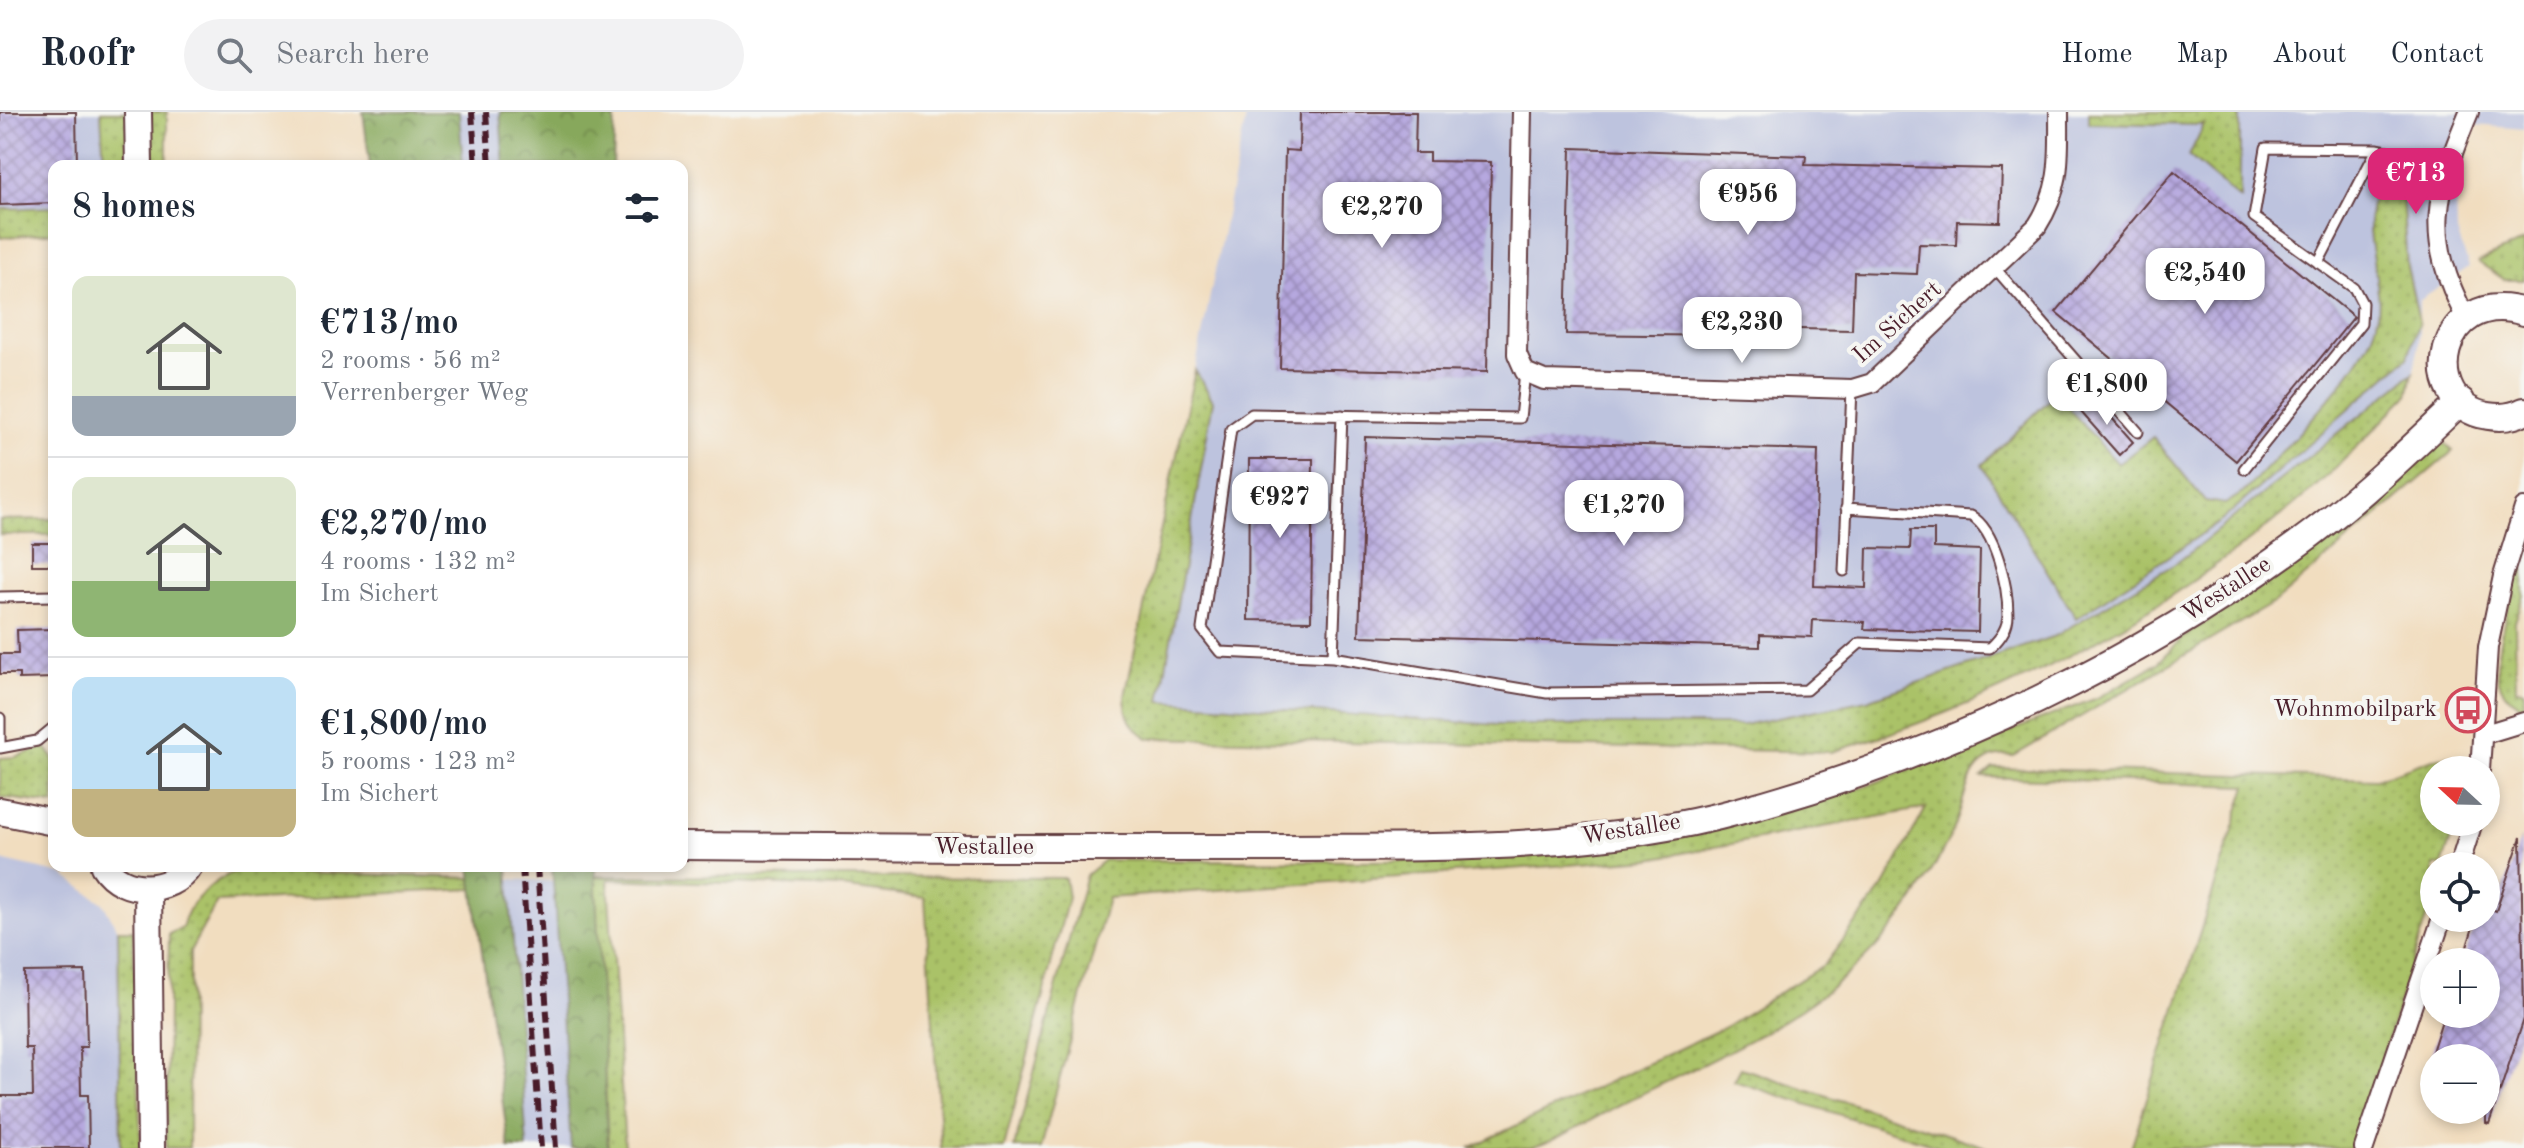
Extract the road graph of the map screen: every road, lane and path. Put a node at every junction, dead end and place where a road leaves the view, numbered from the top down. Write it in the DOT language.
graph roads {
  1 [pos="138,112"];
  2 [pos="1522,112"];
  3 [pos="2059,112"];
  4 [pos="2469,112"];
  5 [pos="2377,149"];
  6 [pos="139,160"];
  7 [pos="2448,163"];
  8 [pos="2318,263"];
  9 [pos="1994,267"];
  10 [pos="2524,312"];
  11 [pos="2466,318"];
  12 [pos="1525,372"];
  13 [pos="1852,389"];
  14 [pos="2461,401"];
  15 [pos="2524,412"];
  16 [pos="1342,415"];
  17 [pos="2138,432"];
  18 [pos="2244,469"];
  19 [pos="1846,508"];
  20 [pos="2524,508"];
  21 [pos="2517,556"];
  22 [pos="1844,571"];
  23 [pos="48,596"];
  24 [pos="0,597"];
  25 [pos="1333,657"];
  26 [pos="0,718"];
  27 [pos="2524,722"];
  28 [pos="48,732"];
  29 [pos="2485,734"];
  30 [pos="0,748"];
  31 [pos="2482,756"];
  32 [pos="0,811"];
  33 [pos="48,821"];
  34 [pos="688,846"];
  35 [pos="111,872"];
  36 [pos="182,872"];
  37 [pos="148,888"];
  38 [pos="2437,932"];
  39 [pos="151,1148"];
  40 [pos="2364,1148"];
  1 -- 6 [label="main road"];
  2 -- 12 [label="street"];
  3 -- 9 [label="street, Im Sichert"];
  4 -- 7 [label="street"];
  5 -- 7 [label="lane"];
  5 -- 8 [label="lane"];
  5 -- 8 [label="lane"];
  7 -- 11 [label="street"];
  8 -- 18 [label="lane"];
  9 -- 13 [label="street, Im Sichert"];
  9 -- 17 [label="lane"];
  10 -- 11 [label="main road"];
  11 -- 14 [label="main road"];
  12 -- 13 [label="street, Im Sichert"];
  12 -- 16 [label="lane"];
  13 -- 19 [label="lane"];
  14 -- 15 [label="main road"];
  14 -- 34 [label="main road, Westallee"];
  16 -- 25 [label="lane"];
  16 -- 25 [label="lane"];
  19 -- 22 [label="lane"];
  19 -- 25 [label="lane"];
  20 -- 21 [label="street"];
  21 -- 29 [label="street"];
  23 -- 24 [label="lane"];
  26 -- 30 [label="lane"];
  27 -- 29 [label="street"];
  28 -- 30 [label="lane"];
  29 -- 31 [label="street"];
  32 -- 33 [label="main road"];
  35 -- 37 [label="main road"];
  36 -- 37 [label="main road"];
  37 -- 39 [label="main road"];
  38 -- 40 [label="street"];
}
